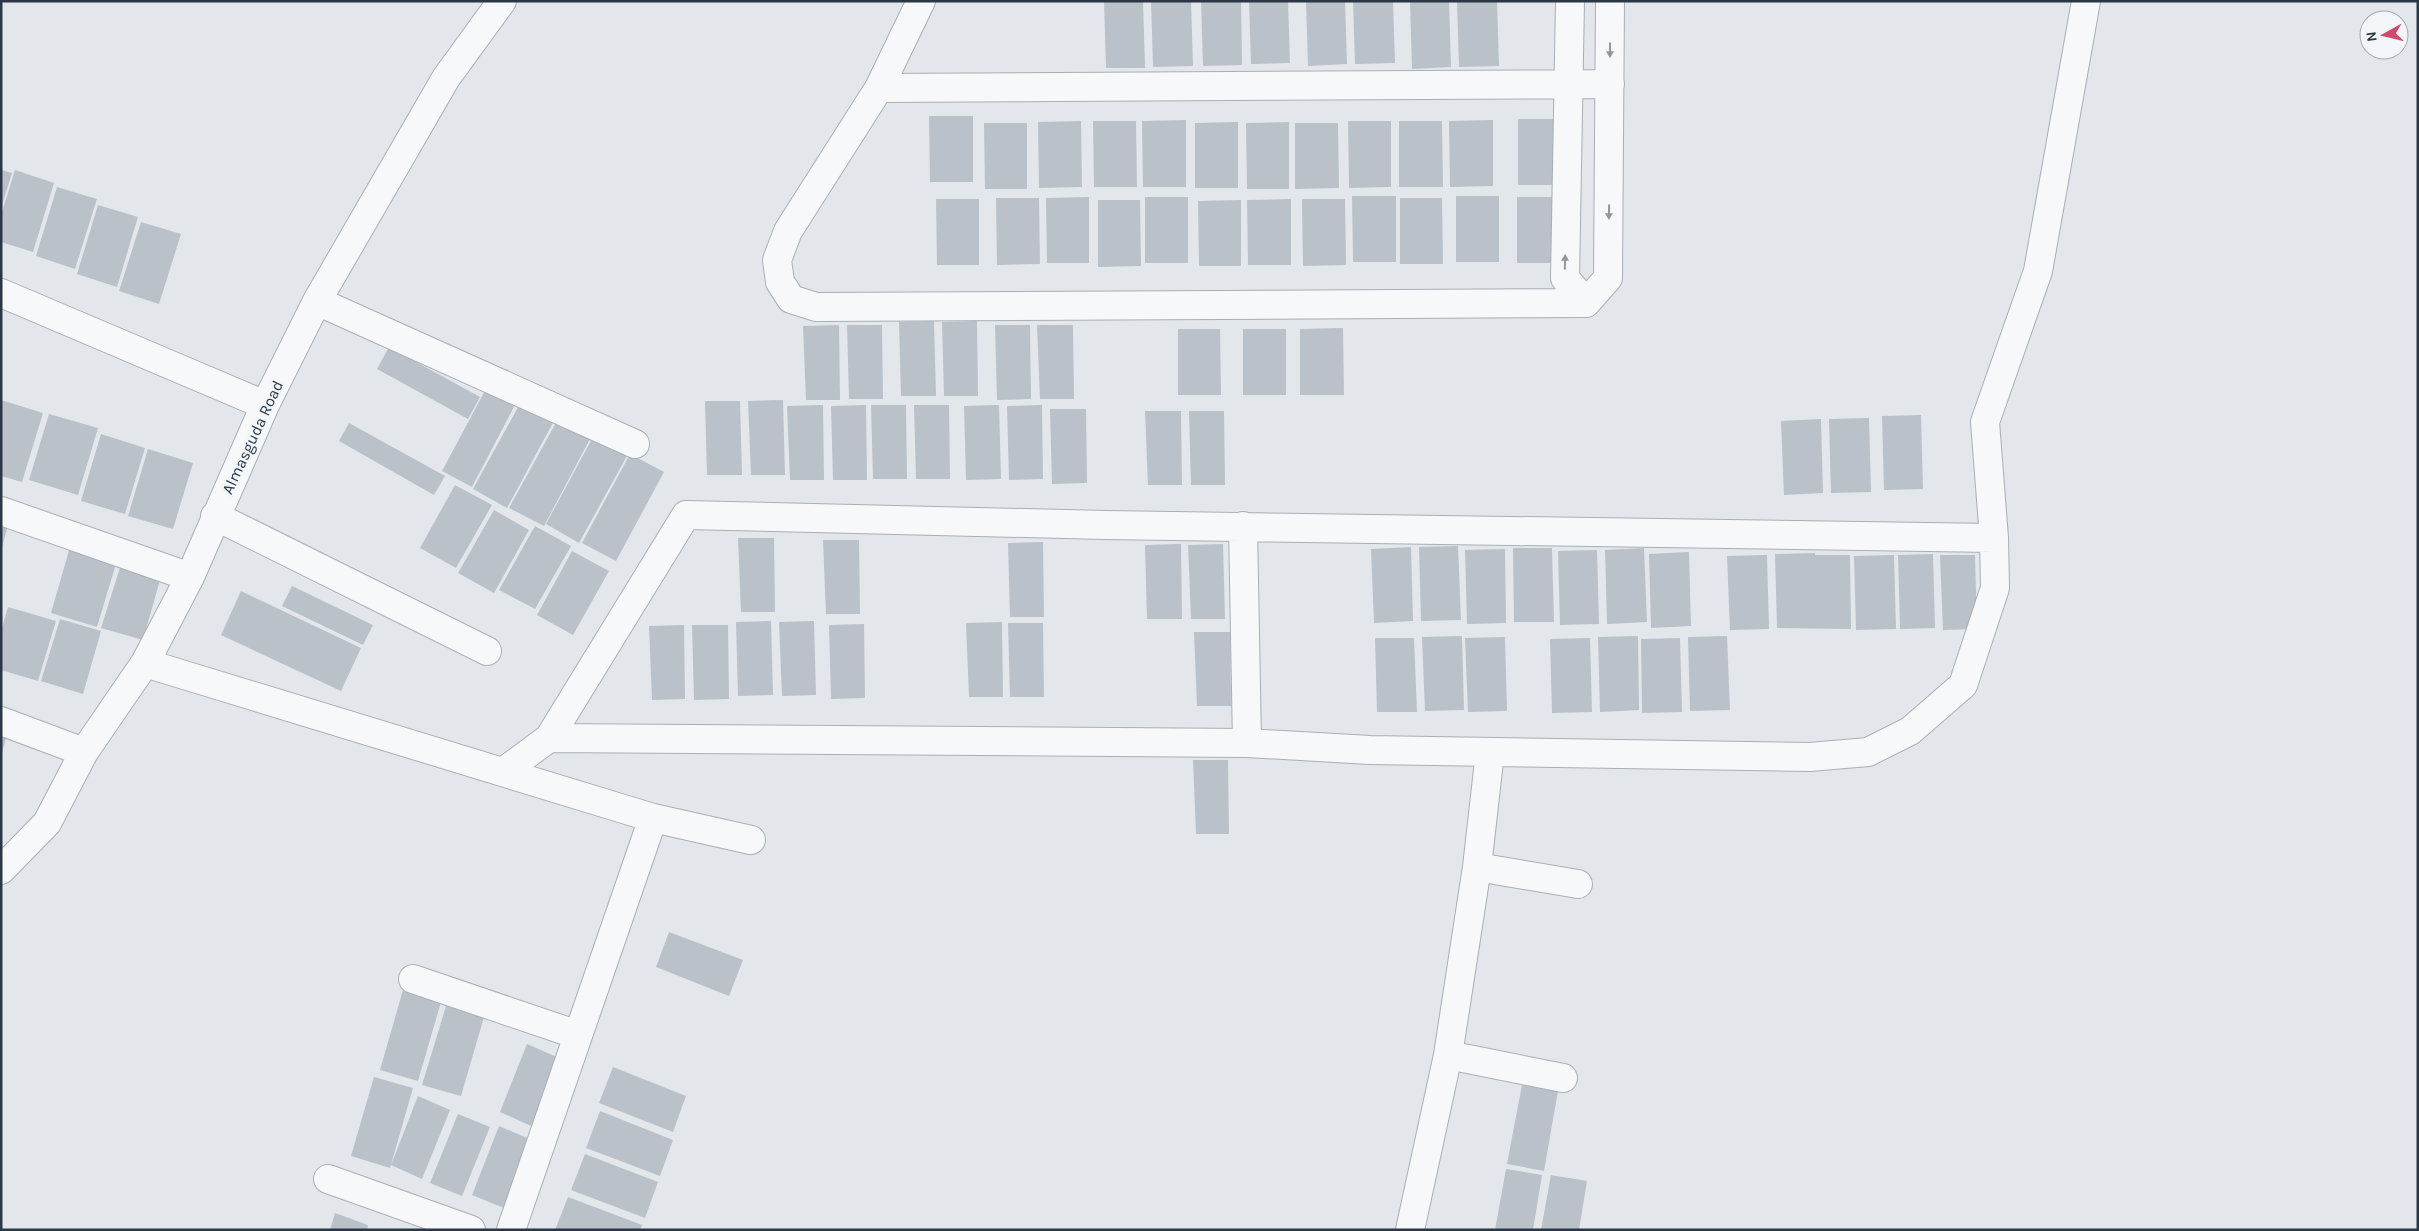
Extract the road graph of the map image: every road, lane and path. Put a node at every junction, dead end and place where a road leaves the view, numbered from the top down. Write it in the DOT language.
graph roads {
  1 [pos="502,1"];
  2 [pos="921,1"];
  3 [pos="1570,1"];
  4 [pos="1610,1"];
  5 [pos="2086,1"];
  6 [pos="1569,84"];
  7 [pos="1610,84"];
  8 [pos="879,88"];
  9 [pos="1,293"];
  10 [pos="317,300"];
  11 [pos="1586,303"];
  12 [pos="265,405"];
  13 [pos="636,444"];
  14 [pos="1,511"];
  15 [pos="215,516"];
  16 [pos="1243,526"];
  17 [pos="1994,538"];
  18 [pos="190,576"];
  19 [pos="487,651"];
  20 [pos="145,662"];
  21 [pos="1,721"];
  22 [pos="549,738"];
  23 [pos="1247,743"];
  24 [pos="84,752"];
  25 [pos="1490,752"];
  26 [pos="503,772"];
  27 [pos="653,818"];
  28 [pos="751,840"];
  29 [pos="1478,867"];
  30 [pos="1,870"];
  31 [pos="1578,884"];
  32 [pos="413,979"];
  33 [pos="578,1035"];
  34 [pos="1448,1055"];
  35 [pos="1564,1078"];
  36 [pos="328,1179"];
  37 [pos="471,1230"];
  38 [pos="511,1230"];
  39 [pos="1410,1230"];
  1 -- 10 [label="street, Almasguda Road"];
  2 -- 8 [label="street"];
  3 -- 6 [label="street"];
  4 -- 7 [label="street, one-way"];
  5 -- 17 [label="street"];
  6 -- 7 [label="street"];
  6 -- 8 [label="street"];
  11 -- 6 [label="street, one-way"];
  7 -- 11 [label="street, one-way"];
  8 -- 11 [label="street"];
  9 -- 12 [label="street"];
  10 -- 12 [label="street, Almasguda Road"];
  10 -- 13 [label="street"];
  12 -- 15 [label="street, Almasguda Road"];
  14 -- 18 [label="street"];
  15 -- 18 [label="street, Almasguda Road"];
  15 -- 19 [label="street"];
  16 -- 17 [label="street"];
  16 -- 22 [label="street"];
  16 -- 23 [label="street"];
  17 -- 25 [label="street"];
  18 -- 20 [label="street, Almasguda Road"];
  20 -- 24 [label="street, Almasguda Road"];
  20 -- 26 [label="street"];
  21 -- 24 [label="street"];
  22 -- 23 [label="street"];
  22 -- 26 [label="street"];
  23 -- 25 [label="street"];
  24 -- 30 [label="street, Almasguda Road"];
  25 -- 29 [label="street"];
  26 -- 27 [label="street"];
  27 -- 28 [label="street"];
  27 -- 33 [label="street"];
  29 -- 31 [label="street"];
  29 -- 34 [label="street"];
  32 -- 33 [label="street"];
  33 -- 38 [label="street"];
  34 -- 35 [label="street"];
  34 -- 39 [label="street"];
  36 -- 37 [label="street"];
}
